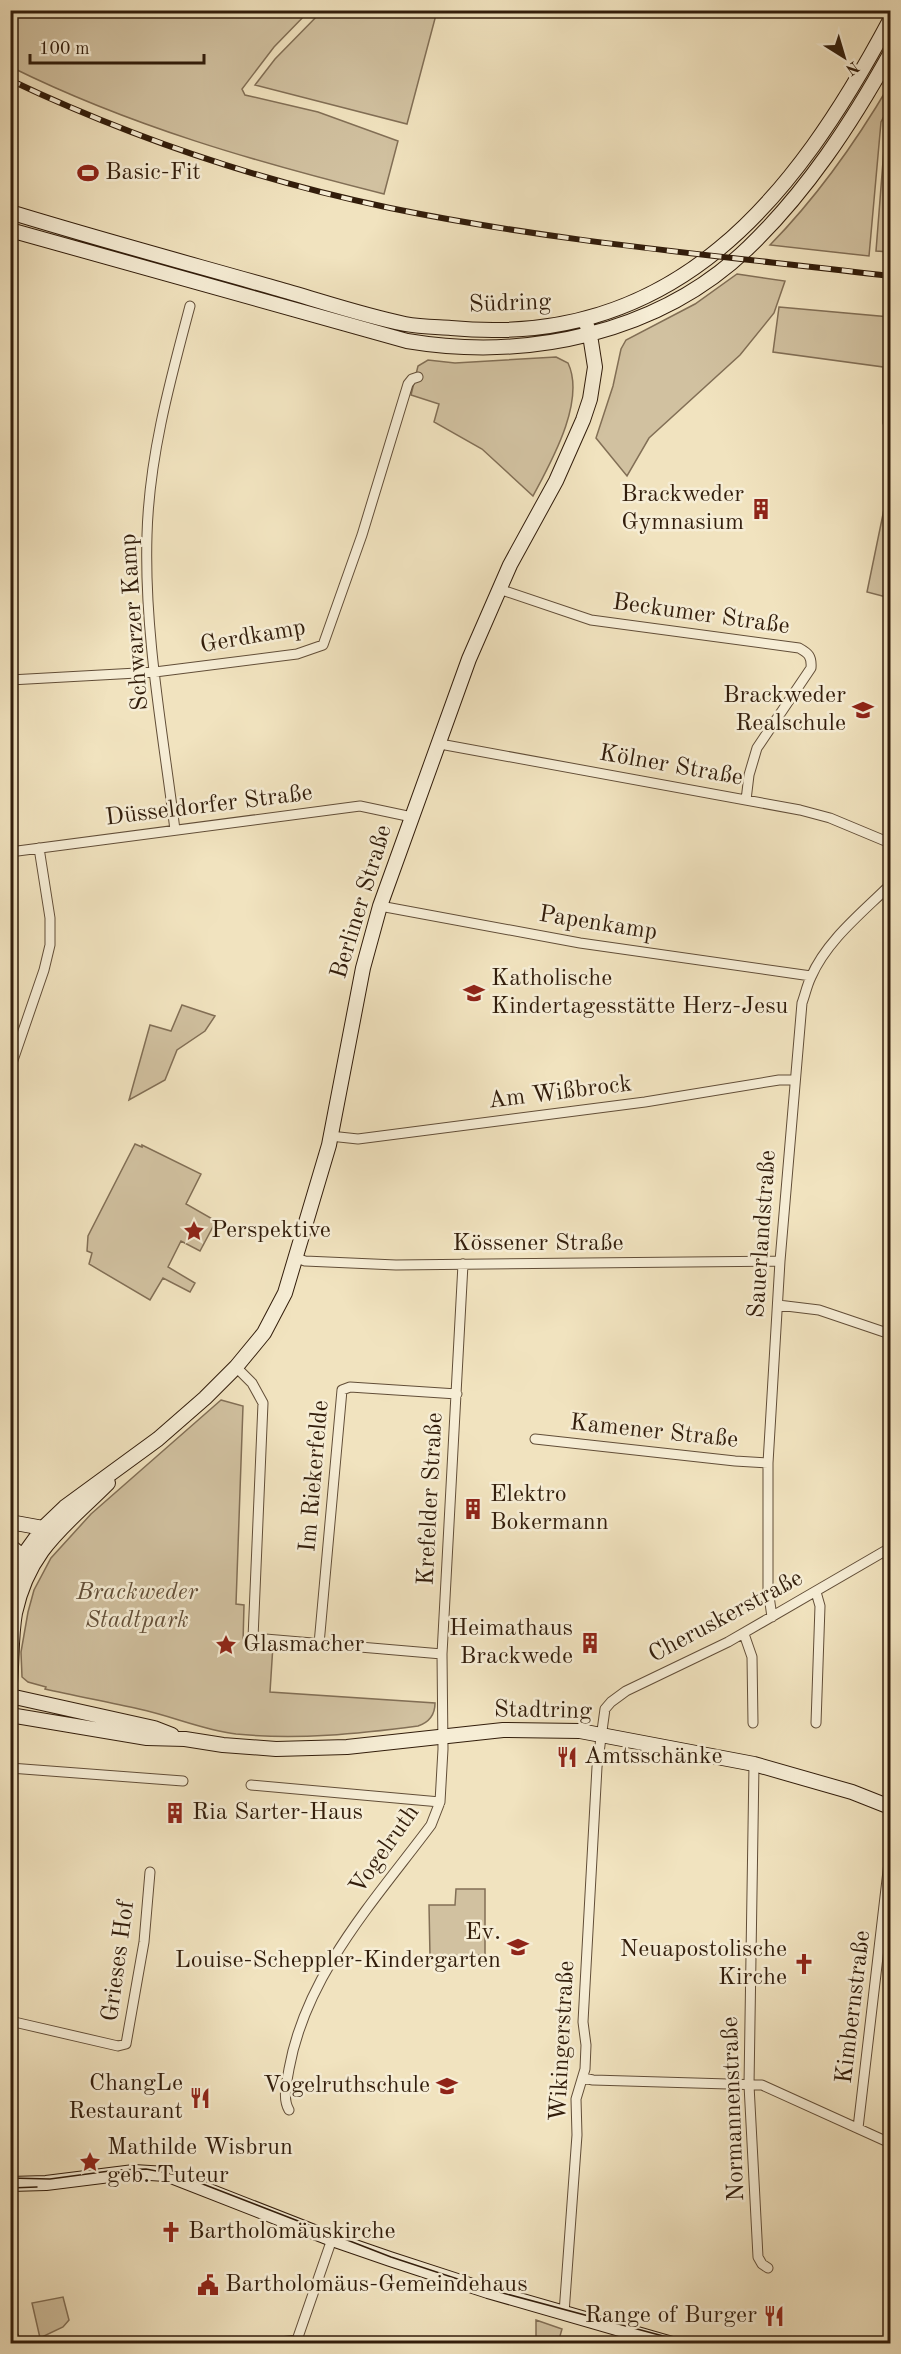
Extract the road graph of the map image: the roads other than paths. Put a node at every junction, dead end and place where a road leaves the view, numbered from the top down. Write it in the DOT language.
graph roads {
  1 [pos="891,20"];
  2 [pos="891,54"];
  3 [pos="10,212"];
  4 [pos="10,230"];
  5 [pos="190,306"];
  6 [pos="585,320"];
  7 [pos="590,335"];
  8 [pos="418,377"];
  9 [pos="499,589"];
  10 [pos="155,672"];
  11 [pos="10,680"];
  12 [pos="440,744"];
  13 [pos="746,800"];
  14 [pos="411,817"];
  15 [pos="176,830"];
  16 [pos="891,843"];
  17 [pos="39,848"];
  18 [pos="10,852"];
  19 [pos="891,885"];
  20 [pos="380,906"];
  21 [pos="812,976"];
  22 [pos="10,1070"];
  23 [pos="794,1080"];
  24 [pos="330,1136"];
  25 [pos="296,1258"];
  26 [pos="780,1261"];
  27 [pos="463,1264"];
  28 [pos="777,1305"];
  29 [pos="891,1334"];
  30 [pos="236,1367"];
  31 [pos="457,1394"];
  32 [pos="535,1439"];
  33 [pos="128,1463"];
  34 [pos="768,1463"];
  35 [pos="10,1522"];
  36 [pos="43,1528"];
  37 [pos="10,1546"];
  38 [pos="891,1548"];
  39 [pos="27,1561"];
  40 [pos="10,1581"];
  41 [pos="816,1592"];
  42 [pos="772,1617"];
  43 [pos="744,1634"];
  44 [pos="319,1644"];
  45 [pos="442,1654"];
  46 [pos="10,1683"];
  47 [pos="10,1696"];
  48 [pos="10,1715"];
  49 [pos="753,1723"];
  50 [pos="816,1723"];
  51 [pos="601,1735"];
  52 [pos="444,1736"];
  53 [pos="185,1739"];
  54 [pos="754,1764"];
  55 [pos="10,1768"];
  56 [pos="183,1780"];
  57 [pos="250,1785"];
  58 [pos="440,1802"];
  59 [pos="891,1807"];
  60 [pos="891,1854"];
  61 [pos="150,1872"];
  62 [pos="10,2021"];
  63 [pos="583,2078"];
  64 [pos="750,2085"];
  65 [pos="289,2110"];
  66 [pos="858,2128"];
  67 [pos="891,2143"];
  68 [pos="10,2184"];
  69 [pos="332,2239"];
  70 [pos="768,2268"];
  71 [pos="564,2313"];
  72 [pos="10,2335"];
  73 [pos="667,2342"];
  74 [pos="14,2343"];
  75 [pos="263,2343"];
  76 [pos="277,2343"];
  77 [pos="686,2343"];
  1 -- 6 [label="street, Südring"];
  2 -- 7 [label="street, Südring"];
  3 -- 6 [label="street, Südring"];
  4 -- 7 [label="street, Südring"];
  5 -- 10 [label="street, Schwarzer Kamp"];
  6 -- 7 [label="street, Berliner Straße"];
  7 -- 9 [label="street, Berliner Straße"];
  8 -- 10 [label="street, Gerdkamp"];
  9 -- 12 [label="street, Berliner Straße"];
  9 -- 13 [label="street, Beckumer Straße"];
  10 -- 11 [label="street, Gerdkamp"];
  10 -- 15 [label="street, Schwarzer Kamp"];
  12 -- 13 [label="street, Kölner Straße"];
  12 -- 14 [label="street, Berliner Straße"];
  13 -- 16 [label="street, Kölner Straße"];
  14 -- 15 [label="street, Düsseldorfer Straße"];
  14 -- 20 [label="street, Berliner Straße"];
  15 -- 17 [label="street, Düsseldorfer Straße"];
  17 -- 18 [label="street, Düsseldorfer Straße"];
  17 -- 22 [label="street"];
  19 -- 21 [label="street, Sauerlandstraße"];
  20 -- 21 [label="street, Papenkamp"];
  20 -- 24 [label="street, Berliner Straße"];
  21 -- 23 [label="street, Sauerlandstraße"];
  23 -- 24 [label="street, Am Wißbrock"];
  23 -- 26 [label="street, Sauerlandstraße"];
  24 -- 25 [label="street, Berliner Straße"];
  25 -- 27 [label="street, Kössener Straße"];
  25 -- 30 [label="street, Berliner Straße"];
  26 -- 27 [label="street, Kössener Straße"];
  26 -- 28 [label="street, Sauerlandstraße"];
  27 -- 31 [label="street, Krefelder Straße"];
  28 -- 29 [label="street"];
  28 -- 34 [label="street, Sauerlandstraße"];
  30 -- 33 [label="street, Berliner Straße"];
  30 -- 44 [label="street"];
  31 -- 44 [label="street, Im Riekerfelde"];
  31 -- 45 [label="street, Krefelder Straße"];
  32 -- 34 [label="street, Kamener Straße"];
  33 -- 36 [label="street, Berliner Straße"];
  33 -- 39 [label="street, Berliner Straße"];
  34 -- 42 [label="street, Sauerlandstraße"];
  35 -- 36 [label="street"];
  36 -- 39 [label="street, Berliner Straße"];
  37 -- 39 [label="street"];
  38 -- 41 [label="street, Cheruskerstraße"];
  39 -- 40 [label="street, Berliner Straße"];
  39 -- 46 [label="street, Berliner Straße"];
  41 -- 42 [label="street, Cheruskerstraße"];
  41 -- 50 [label="street"];
  42 -- 43 [label="street, Cheruskerstraße"];
  43 -- 49 [label="street"];
  43 -- 51 [label="street, Cheruskerstraße"];
  44 -- 45 [label="street"];
  45 -- 52 [label="street, Krefelder Straße"];
  47 -- 53 [label="street, Stadtring"];
  48 -- 53 [label="street, Stadtring"];
  51 -- 52 [label="street, Stadtring"];
  51 -- 54 [label="street, Stadtring"];
  51 -- 63 [label="street, Wikingerstraße"];
  52 -- 53 [label="street, Stadtring"];
  52 -- 58 [label="street, Vogelruth"];
  54 -- 59 [label="street, Stadtring"];
  54 -- 64 [label="street, Normannenstraße"];
  55 -- 56 [label="street"];
  57 -- 58 [label="street"];
  58 -- 65 [label="street, Vogelruth"];
  60 -- 66 [label="street, Kimbernstraße"];
  61 -- 62 [label="street, Grieses Hof"];
  63 -- 64 [label="street"];
  63 -- 71 [label="street, Wikingerstraße"];
  64 -- 66 [label="street"];
  64 -- 70 [label="street, Normannenstraße"];
  66 -- 67 [label="street"];
  68 -- 69 [label="street"];
  69 -- 71 [label="street"];
  69 -- 76 [label="street"];
  71 -- 73 [label="street"];
  72 -- 74 [label="street"];
  73 -- 77 [label="street"];
  75 -- 76 [label="street"];
}
